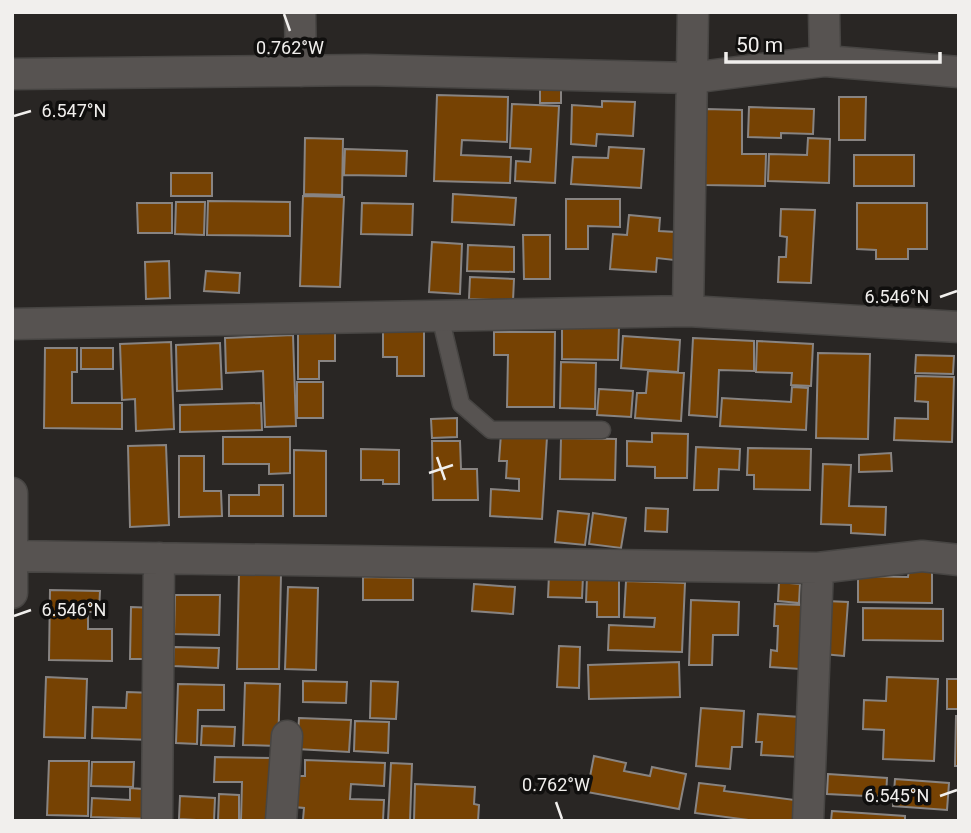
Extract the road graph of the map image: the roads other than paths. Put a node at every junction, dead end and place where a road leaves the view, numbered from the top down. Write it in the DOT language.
graph roads {
  1 [pos="300,12"];
  2 [pos="693,12"];
  3 [pos="824,12"];
  4 [pos="825,61"];
  5 [pos="300,71"];
  6 [pos="959,72"];
  7 [pos="12,74"];
  8 [pos="691,78"];
  9 [pos="688,311"];
  10 [pos="440,316"];
  11 [pos="12,324"];
  12 [pos="959,327"];
  13 [pos="602,430"];
  14 [pos="12,493"];
  15 [pos="13,556"];
  16 [pos="159,558"];
  17 [pos="959,561"];
  18 [pos="818,568"];
  19 [pos="12,593"];
  20 [pos="287,736"];
  21 [pos="157,821"];
  22 [pos="281,821"];
  23 [pos="808,821"];
  1 -- 5 [label="street"];
  2 -- 8 [label="street"];
  3 -- 4 [label="street"];
  4 -- 6 [label="street"];
  4 -- 8 [label="street"];
  5 -- 7 [label="street"];
  5 -- 8 [label="street"];
  8 -- 9 [label="street"];
  9 -- 10 [label="street"];
  9 -- 12 [label="street"];
  10 -- 11 [label="street"];
  10 -- 13 [label="lane"];
  14 -- 15 [label="street"];
  15 -- 16 [label="street"];
  15 -- 19 [label="street"];
  16 -- 18 [label="street"];
  16 -- 21 [label="street"];
  17 -- 18 [label="street"];
  18 -- 23 [label="street"];
  20 -- 22 [label="street"];
}
